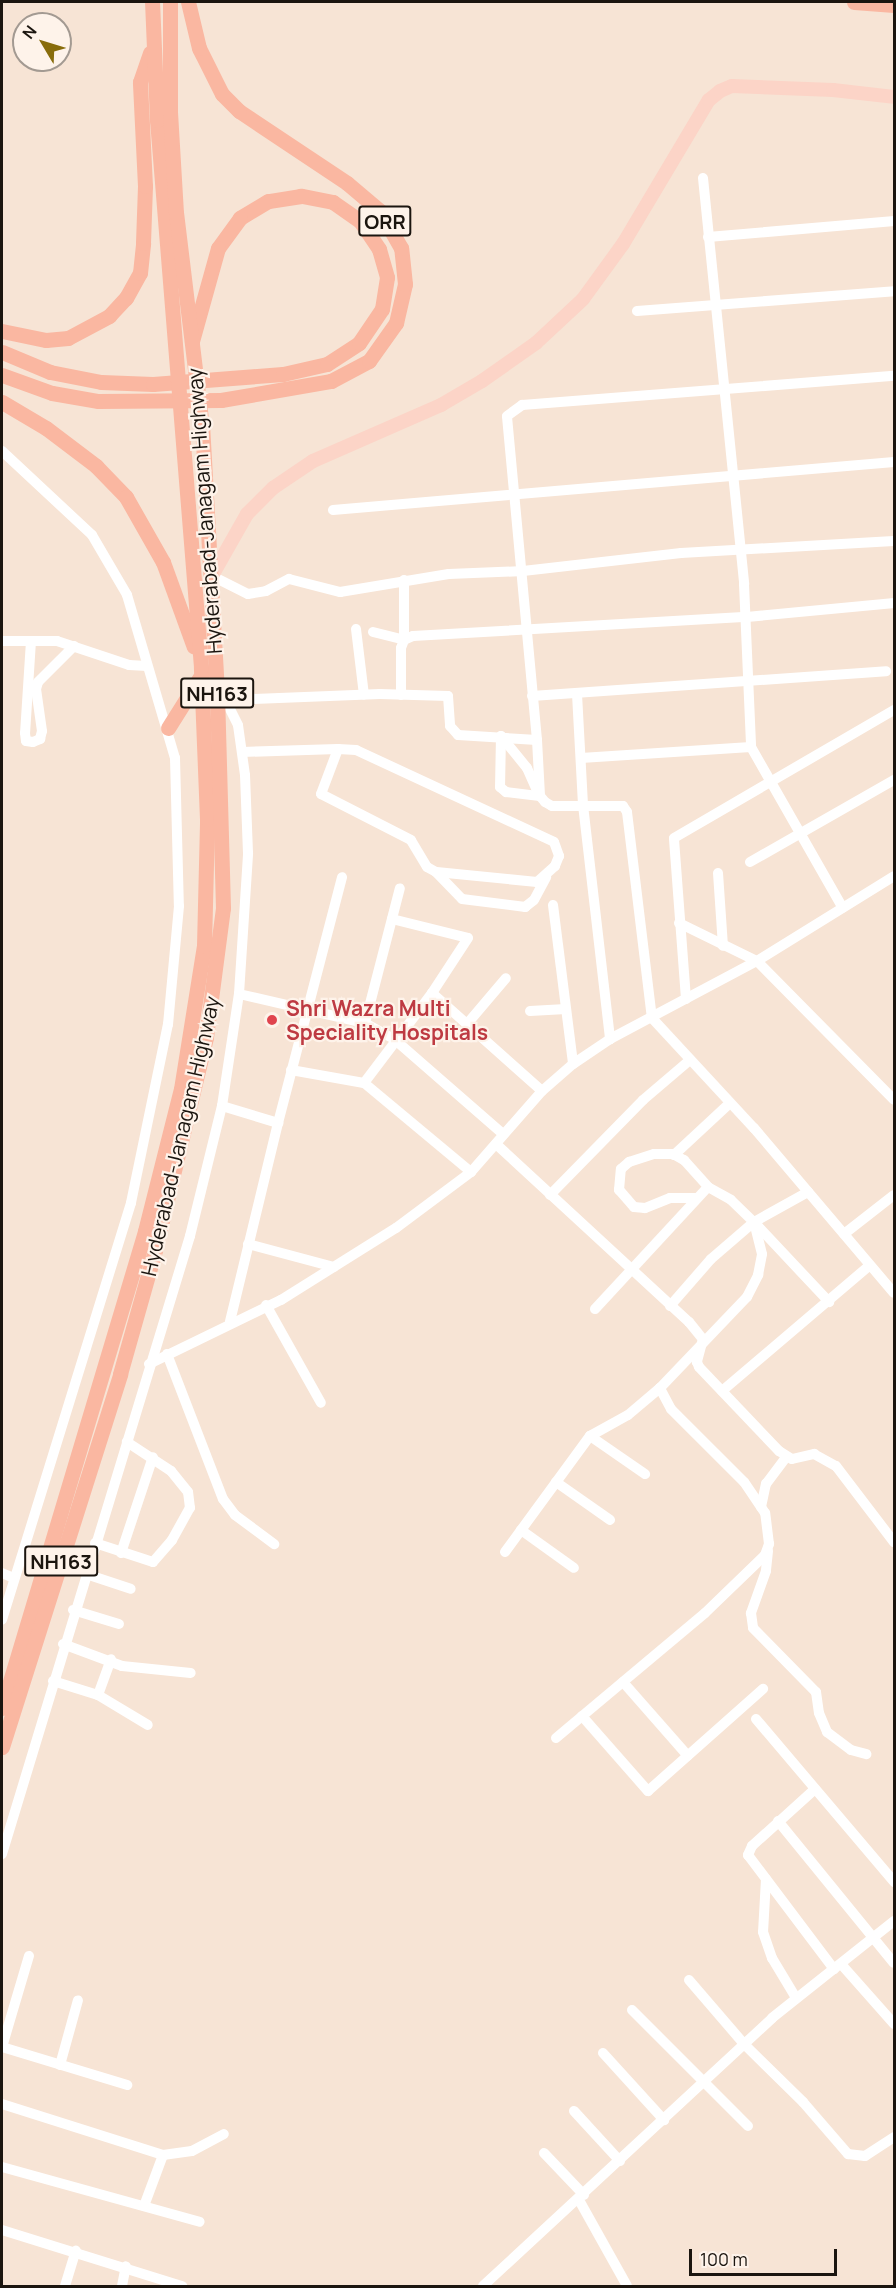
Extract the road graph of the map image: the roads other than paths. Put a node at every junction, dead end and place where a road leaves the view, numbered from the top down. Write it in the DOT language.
graph roads {
  1 [pos="152,2"];
  2 [pos="170,2"];
  3 [pos="188,2"];
  4 [pos="854,2"];
  5 [pos="894,6"];
  6 [pos="153,44"];
  7 [pos="894,97"];
  8 [pos="703,178"];
  9 [pos="894,220"];
  10 [pos="708,237"];
  11 [pos="894,291"];
  12 [pos="714,304"];
  13 [pos="637,311"];
  14 [pos="2,331"];
  15 [pos="192,341"];
  16 [pos="2,352"];
  17 [pos="2,375"];
  18 [pos="894,376"];
  19 [pos="727,391"];
  20 [pos="2,402"];
  21 [pos="2,451"];
  22 [pos="894,462"];
  23 [pos="731,474"];
  24 [pos="514,493"];
  25 [pos="333,510"];
  26 [pos="894,541"];
  27 [pos="738,551"];
  28 [pos="523,572"];
  29 [pos="210,580"];
  30 [pos="404,580"];
  31 [pos="894,603"];
  32 [pos="747,617"];
  33 [pos="356,629"];
  34 [pos="528,630"];
  35 [pos="373,632"];
  36 [pos="404,640"];
  37 [pos="2,641"];
  38 [pos="31,641"];
  39 [pos="74,646"];
  40 [pos="147,666"];
  41 [pos="886,671"];
  42 [pos="201,672"];
  43 [pos="216,680"];
  44 [pos="748,683"];
  45 [pos="577,694"];
  46 [pos="364,695"];
  47 [pos="401,695"];
  48 [pos="532,696"];
  49 [pos="226,700"];
  50 [pos="894,710"];
  51 [pos="168,728"];
  52 [pos="501,736"];
  53 [pos="537,740"];
  54 [pos="750,747"];
  55 [pos="338,748"];
  56 [pos="242,752"];
  57 [pos="581,758"];
  58 [pos="894,780"];
  59 [pos="768,782"];
  60 [pos="540,796"];
  61 [pos="583,805"];
  62 [pos="802,836"];
  63 [pos="750,862"];
  64 [pos="436,872"];
  65 [pos="718,873"];
  66 [pos="894,876"];
  67 [pos="546,877"];
  68 [pos="342,878"];
  69 [pos="400,888"];
  70 [pos="553,905"];
  71 [pos="843,908"];
  72 [pos="392,918"];
  73 [pos="679,923"];
  74 [pos="723,946"];
  75 [pos="757,961"];
  76 [pos="506,978"];
  77 [pos="432,993"];
  78 [pos="239,994"];
  79 [pos="686,999"];
  80 [pos="566,1009"];
  81 [pos="309,1010"];
  82 [pos="530,1011"];
  83 [pos="652,1018"];
  84 [pos="365,1023"];
  85 [pos="467,1024"];
  86 [pos="394,1039"];
  87 [pos="610,1039"];
  88 [pos="690,1060"];
  89 [pos="573,1064"];
  90 [pos="291,1070"];
  91 [pos="364,1083"];
  92 [pos="542,1091"];
  93 [pos="894,1100"];
  94 [pos="730,1103"];
  95 [pos="222,1106"];
  96 [pos="278,1124"];
  97 [pos="503,1134"];
  98 [pos="496,1144"];
  99 [pos="674,1155"];
  100 [pos="471,1172"];
  101 [pos="708,1186"];
  102 [pos="808,1191"];
  103 [pos="550,1195"];
  104 [pos="894,1195"];
  105 [pos="696,1198"];
  106 [pos="754,1222"];
  107 [pos="844,1234"];
  108 [pos="249,1244"];
  109 [pos="870,1265"];
  110 [pos="334,1267"];
  111 [pos="632,1271"];
  112 [pos="894,1293"];
  113 [pos="829,1302"];
  114 [pos="266,1305"];
  115 [pos="670,1306"];
  116 [pos="595,1309"];
  117 [pos="230,1321"];
  118 [pos="703,1347"];
  119 [pos="167,1354"];
  120 [pos="149,1364"];
  121 [pos="660,1388"];
  122 [pos="722,1391"];
  123 [pos="321,1403"];
  124 [pos="590,1436"];
  125 [pos="127,1442"];
  126 [pos="153,1457"];
  127 [pos="786,1457"];
  128 [pos="645,1474"];
  129 [pos="556,1482"];
  130 [pos="761,1507"];
  131 [pos="610,1520"];
  132 [pos="521,1530"];
  133 [pos="894,1542"];
  134 [pos="96,1544"];
  135 [pos="274,1544"];
  136 [pos="769,1544"];
  137 [pos="505,1552"];
  138 [pos="121,1553"];
  139 [pos="574,1568"];
  140 [pos="2,1573"];
  141 [pos="86,1574"];
  142 [pos="14,1578"];
  143 [pos="131,1589"];
  144 [pos="73,1610"];
  145 [pos="2,1619"];
  146 [pos="119,1624"];
  147 [pos="63,1644"];
  148 [pos="111,1659"];
  149 [pos="191,1673"];
  150 [pos="53,1681"];
  151 [pos="623,1682"];
  152 [pos="763,1689"];
  153 [pos="98,1695"];
  154 [pos="2,1708"];
  155 [pos="582,1716"];
  156 [pos="756,1719"];
  157 [pos="148,1725"];
  158 [pos="556,1738"];
  159 [pos="2,1748"];
  160 [pos="866,1754"];
  161 [pos="688,1756"];
  162 [pos="816,1789"];
  163 [pos="778,1821"];
  164 [pos="2,1854"];
  165 [pos="766,1879"];
  166 [pos="894,1882"];
  167 [pos="894,1921"];
  168 [pos="874,1937"];
  169 [pos="29,1956"];
  170 [pos="894,1963"];
  171 [pos="837,1966"];
  172 [pos="689,1980"];
  173 [pos="796,1998"];
  174 [pos="78,2000"];
  175 [pos="632,2010"];
  176 [pos="894,2024"];
  177 [pos="744,2044"];
  178 [pos="2,2047"];
  179 [pos="603,2053"];
  180 [pos="60,2065"];
  181 [pos="704,2082"];
  182 [pos="127,2085"];
  183 [pos="2,2104"];
  184 [pos="574,2111"];
  185 [pos="664,2120"];
  186 [pos="748,2126"];
  187 [pos="224,2134"];
  188 [pos="894,2137"];
  189 [pos="544,2153"];
  190 [pos="163,2154"];
  191 [pos="620,2161"];
  192 [pos="2,2167"];
  193 [pos="581,2198"];
  194 [pos="144,2206"];
  195 [pos="200,2222"];
  196 [pos="2,2230"];
  197 [pos="76,2251"];
  198 [pos="126,2266"];
  199 [pos="65,2286"];
  200 [pos="122,2286"];
  201 [pos="182,2286"];
  202 [pos="483,2286"];
  203 [pos="627,2286"];
  1 -- 6 [label="highway, Hyderabad-Janagam Highway / NH163"];
  2 -- 15 [label="highway, Hyderabad-Janagam Highway / NH163"];
  3 -- 17 [label="highway, ORR"];
  4 -- 5 [label="highway"];
  6 -- 14 [label="highway"];
  6 -- 42 [label="highway, Hyderabad-Janagam Highway / NH163"];
  7 -- 29 [label="main road"];
  8 -- 10 [label="street"];
  9 -- 10 [label="street"];
  10 -- 12 [label="street"];
  11 -- 12 [label="street"];
  12 -- 13 [label="street"];
  12 -- 19 [label="street"];
  15 -- 16 [label="highway, ORR"];
  15 -- 29 [label="highway, Hyderabad-Janagam Highway / NH163"];
  18 -- 19 [label="street"];
  19 -- 23 [label="street"];
  19 -- 24 [label="street"];
  20 -- 42 [label="highway"];
  21 -- 40 [label="street"];
  22 -- 23 [label="street"];
  23 -- 24 [label="street"];
  23 -- 27 [label="street"];
  24 -- 25 [label="street"];
  24 -- 28 [label="street"];
  26 -- 27 [label="street"];
  27 -- 28 [label="street"];
  27 -- 32 [label="street"];
  28 -- 30 [label="street"];
  28 -- 34 [label="street"];
  29 -- 30 [label="street"];
  29 -- 43 [label="highway, Hyderabad-Janagam Highway / NH163"];
  30 -- 36 [label="street"];
  31 -- 32 [label="street"];
  32 -- 34 [label="street"];
  32 -- 44 [label="street"];
  33 -- 46 [label="street"];
  34 -- 36 [label="street"];
  34 -- 48 [label="street"];
  35 -- 36 [label="street"];
  36 -- 47 [label="street"];
  37 -- 38 [label="street"];
  38 -- 39 [label="street"];
  38 -- 39 [label="street"];
  39 -- 40 [label="street"];
  40 -- 51 [label="street"];
  41 -- 44 [label="street"];
  42 -- 51 [label="highway"];
  42 -- 154 [label="highway, Hyderabad-Janagam Highway / NH163"];
  43 -- 49 [label="street"];
  43 -- 159 [label="highway, Hyderabad-Janagam Highway / NH163"];
  44 -- 45 [label="street"];
  44 -- 54 [label="street"];
  45 -- 48 [label="street"];
  45 -- 57 [label="street"];
  46 -- 47 [label="street"];
  46 -- 49 [label="street"];
  47 -- 52 [label="street"];
  48 -- 53 [label="street"];
  49 -- 56 [label="street"];
  50 -- 59 [label="street"];
  51 -- 142 [label="street"];
  52 -- 53 [label="street"];
  52 -- 60 [label="street"];
  52 -- 60 [label="street"];
  53 -- 60 [label="street"];
  54 -- 57 [label="street"];
  54 -- 59 [label="street"];
  55 -- 56 [label="street"];
  55 -- 64 [label="street"];
  55 -- 67 [label="street"];
  56 -- 78 [label="street"];
  57 -- 61 [label="street"];
  58 -- 62 [label="street"];
  59 -- 62 [label="street"];
  59 -- 73 [label="street"];
  60 -- 61 [label="street"];
  61 -- 83 [label="street"];
  61 -- 87 [label="street"];
  62 -- 63 [label="street"];
  62 -- 71 [label="street"];
  64 -- 67 [label="street"];
  64 -- 67 [label="street"];
  65 -- 74 [label="street"];
  66 -- 71 [label="street"];
  68 -- 81 [label="street"];
  69 -- 72 [label="street"];
  70 -- 80 [label="street"];
  71 -- 75 [label="street"];
  72 -- 77 [label="street"];
  72 -- 84 [label="street"];
  73 -- 74 [label="street"];
  73 -- 79 [label="street"];
  74 -- 75 [label="street"];
  75 -- 79 [label="street"];
  75 -- 93 [label="street"];
  76 -- 85 [label="street"];
  77 -- 85 [label="street"];
  77 -- 86 [label="street"];
  78 -- 81 [label="street"];
  78 -- 95 [label="street"];
  79 -- 83 [label="street"];
  80 -- 82 [label="street"];
  80 -- 89 [label="street"];
  81 -- 84 [label="street"];
  81 -- 90 [label="street"];
  83 -- 87 [label="street"];
  83 -- 88 [label="street"];
  84 -- 86 [label="street"];
  85 -- 92 [label="street"];
  86 -- 91 [label="street"];
  86 -- 97 [label="street"];
  87 -- 89 [label="street"];
  88 -- 94 [label="street"];
  88 -- 103 [label="street"];
  89 -- 92 [label="street"];
  90 -- 91 [label="street"];
  90 -- 96 [label="street"];
  91 -- 100 [label="street"];
  92 -- 97 [label="street"];
  94 -- 99 [label="street"];
  94 -- 102 [label="street"];
  95 -- 96 [label="street"];
  95 -- 120 [label="street"];
  96 -- 108 [label="street"];
  97 -- 98 [label="street"];
  98 -- 100 [label="street"];
  98 -- 103 [label="street"];
  99 -- 101 [label="street"];
  99 -- 105 [label="street"];
  100 -- 110 [label="street"];
  101 -- 105 [label="street"];
  101 -- 106 [label="street"];
  102 -- 106 [label="street"];
  102 -- 107 [label="street"];
  103 -- 111 [label="street"];
  104 -- 107 [label="street"];
  105 -- 111 [label="street"];
  106 -- 113 [label="street"];
  106 -- 115 [label="street"];
  106 -- 118 [label="street"];
  107 -- 109 [label="street"];
  108 -- 110 [label="street"];
  108 -- 117 [label="street"];
  109 -- 112 [label="street"];
  109 -- 113 [label="street"];
  110 -- 114 [label="street"];
  111 -- 115 [label="street"];
  111 -- 116 [label="street"];
  113 -- 122 [label="street"];
  114 -- 117 [label="street"];
  114 -- 123 [label="street"];
  115 -- 118 [label="street"];
  117 -- 119 [label="street"];
  118 -- 121 [label="street"];
  118 -- 122 [label="street"];
  119 -- 120 [label="street"];
  119 -- 135 [label="street"];
  120 -- 125 [label="street"];
  121 -- 124 [label="street"];
  121 -- 130 [label="street"];
  122 -- 127 [label="street"];
  124 -- 128 [label="street"];
  124 -- 129 [label="street"];
  125 -- 126 [label="street"];
  125 -- 134 [label="street"];
  126 -- 138 [label="street"];
  126 -- 138 [label="street"];
  127 -- 130 [label="street"];
  127 -- 133 [label="street"];
  129 -- 131 [label="street"];
  129 -- 132 [label="street"];
  130 -- 136 [label="street"];
  132 -- 137 [label="street"];
  132 -- 139 [label="street"];
  134 -- 138 [label="street"];
  134 -- 141 [label="street"];
  136 -- 151 [label="street"];
  136 -- 160 [label="street"];
  140 -- 142 [label="street"];
  141 -- 143 [label="street"];
  141 -- 144 [label="street"];
  142 -- 145 [label="street"];
  144 -- 146 [label="street"];
  144 -- 147 [label="street"];
  147 -- 148 [label="street"];
  147 -- 150 [label="street"];
  148 -- 149 [label="street"];
  148 -- 153 [label="street"];
  150 -- 153 [label="street"];
  150 -- 164 [label="street"];
  151 -- 155 [label="street"];
  151 -- 161 [label="street"];
  152 -- 161 [label="street"];
  153 -- 157 [label="street"];
  155 -- 158 [label="street"];
  155 -- 161 [label="street"];
  156 -- 162 [label="street"];
  162 -- 163 [label="street"];
  162 -- 166 [label="street"];
  163 -- 165 [label="street"];
  163 -- 168 [label="street"];
  165 -- 171 [label="street"];
  165 -- 173 [label="street"];
  167 -- 168 [label="street"];
  168 -- 170 [label="street"];
  168 -- 171 [label="street"];
  169 -- 178 [label="street"];
  171 -- 173 [label="street"];
  171 -- 176 [label="street"];
  172 -- 177 [label="street"];
  173 -- 177 [label="street"];
  174 -- 180 [label="street"];
  175 -- 181 [label="street"];
  177 -- 181 [label="street"];
  177 -- 188 [label="street"];
  178 -- 180 [label="street"];
  179 -- 185 [label="street"];
  180 -- 182 [label="street"];
  181 -- 185 [label="street"];
  181 -- 186 [label="street"];
  183 -- 190 [label="street"];
  184 -- 191 [label="street"];
  185 -- 191 [label="street"];
  187 -- 190 [label="street"];
  189 -- 193 [label="street"];
  190 -- 194 [label="street"];
  191 -- 193 [label="street"];
  192 -- 194 [label="street"];
  193 -- 202 [label="street"];
  193 -- 203 [label="street"];
  194 -- 195 [label="street"];
  196 -- 197 [label="street"];
  197 -- 198 [label="street"];
  197 -- 199 [label="street"];
  198 -- 200 [label="street"];
  198 -- 201 [label="street"];
}
